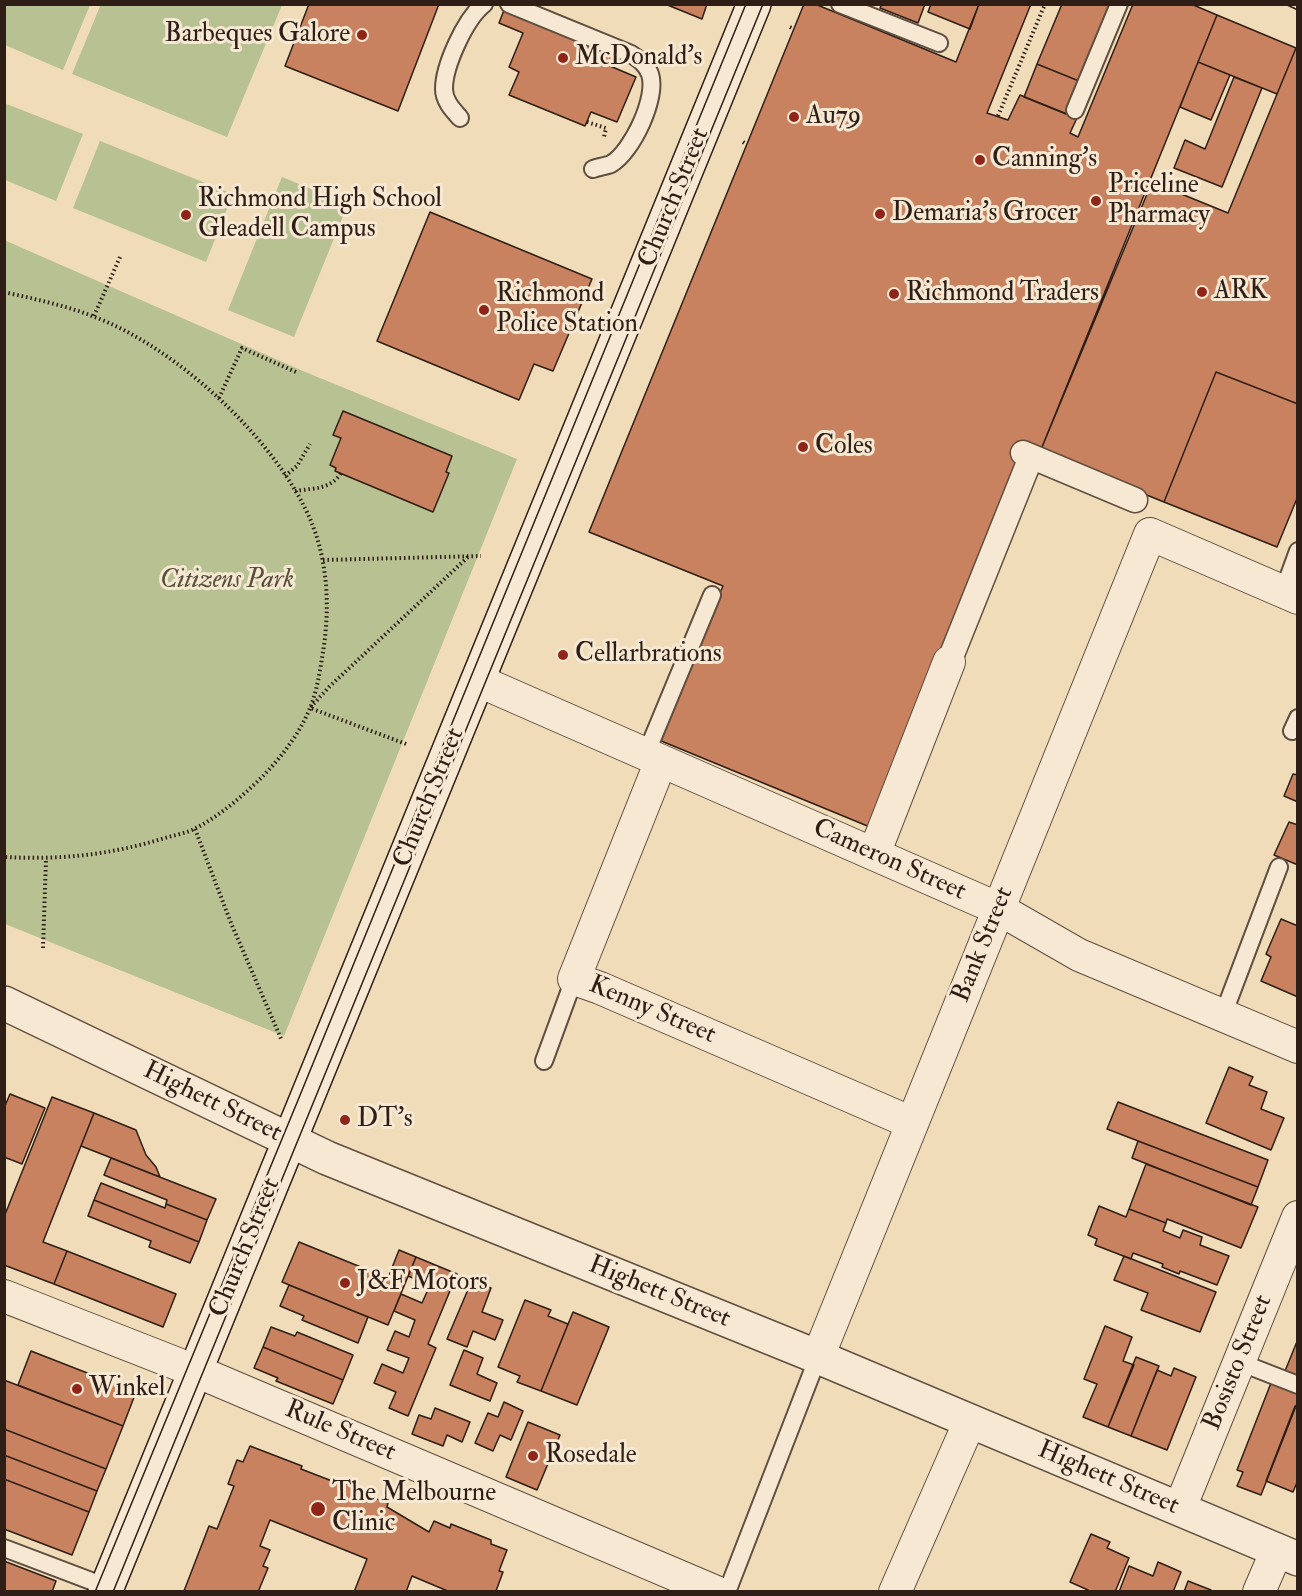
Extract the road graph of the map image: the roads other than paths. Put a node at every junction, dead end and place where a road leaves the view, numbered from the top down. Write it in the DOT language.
graph roads {
  1 [pos="484,4"];
  2 [pos="509,4"];
  3 [pos="754,4"];
  4 [pos="840,4"];
  5 [pos="1119,4"];
  6 [pos="939,43"];
  7 [pos="1075,110"];
  8 [pos="460,118"];
  9 [pos="592,169"];
  10 [pos="1136,500"];
  11 [pos="1298,551"];
  12 [pos="712,595"];
  13 [pos="1290,595"];
  14 [pos="949,662"];
  15 [pos="479,681"];
  16 [pos="653,758"];
  17 [pos="874,854"];
  18 [pos="1279,867"];
  19 [pos="999,909"];
  20 [pos="574,979"];
  21 [pos="12,1008"];
  22 [pos="1223,1015"];
  23 [pos="1298,1047"];
  24 [pos="544,1061"];
  25 [pos="912,1123"];
  26 [pos="290,1141"];
  27 [pos="1298,1217"];
  28 [pos="4,1296"];
  29 [pos="818,1357"];
  30 [pos="1239,1362"];
  31 [pos="195,1371"];
  32 [pos="1298,1385"];
  33 [pos="970,1421"];
  34 [pos="1180,1508"];
  35 [pos="4,1548"];
  36 [pos="1287,1555"];
  37 [pos="106,1589"];
  38 [pos="716,1592"];
  39 [pos="727,1592"];
  40 [pos="895,1592"];
  41 [pos="1259,1592"];
  1 -- 8 [label="lane"];
  2 -- 9 [label="lane"];
  3 -- 15 [label="main road, Church Street"];
  4 -- 6 [label="lane"];
  5 -- 7 [label="lane"];
  10 -- 14 [label="street"];
  11 -- 13 [label="lane"];
  12 -- 16 [label="lane"];
  13 -- 19 [label="street, Bank Street"];
  14 -- 17 [label="street"];
  15 -- 16 [label="street, Cameron Street"];
  15 -- 26 [label="main road, Church Street"];
  16 -- 17 [label="street, Cameron Street"];
  16 -- 20 [label="street, Kenny Street"];
  17 -- 19 [label="street, Cameron Street"];
  18 -- 22 [label="lane"];
  19 -- 22 [label="street, Cameron Street"];
  19 -- 25 [label="street, Bank Street"];
  20 -- 24 [label="lane"];
  20 -- 25 [label="street, Kenny Street"];
  21 -- 26 [label="main road, Highett Street"];
  22 -- 23 [label="street, Cameron Street"];
  25 -- 29 [label="street, Bank Street"];
  26 -- 29 [label="main road, Highett Street"];
  26 -- 31 [label="main road, Church Street"];
  27 -- 30 [label="street, Bosisto Street"];
  28 -- 31 [label="street, Rule Street"];
  29 -- 33 [label="main road, Highett Street"];
  29 -- 39 [label="lane"];
  30 -- 32 [label="lane"];
  30 -- 34 [label="street, Bosisto Street"];
  31 -- 37 [label="main road, Church Street"];
  31 -- 38 [label="street, Rule Street"];
  33 -- 34 [label="main road, Highett Street"];
  33 -- 40 [label="street"];
  34 -- 36 [label="main road, Highett Street"];
  35 -- 37 [label="lane"];
  36 -- 41 [label="street"];
}
